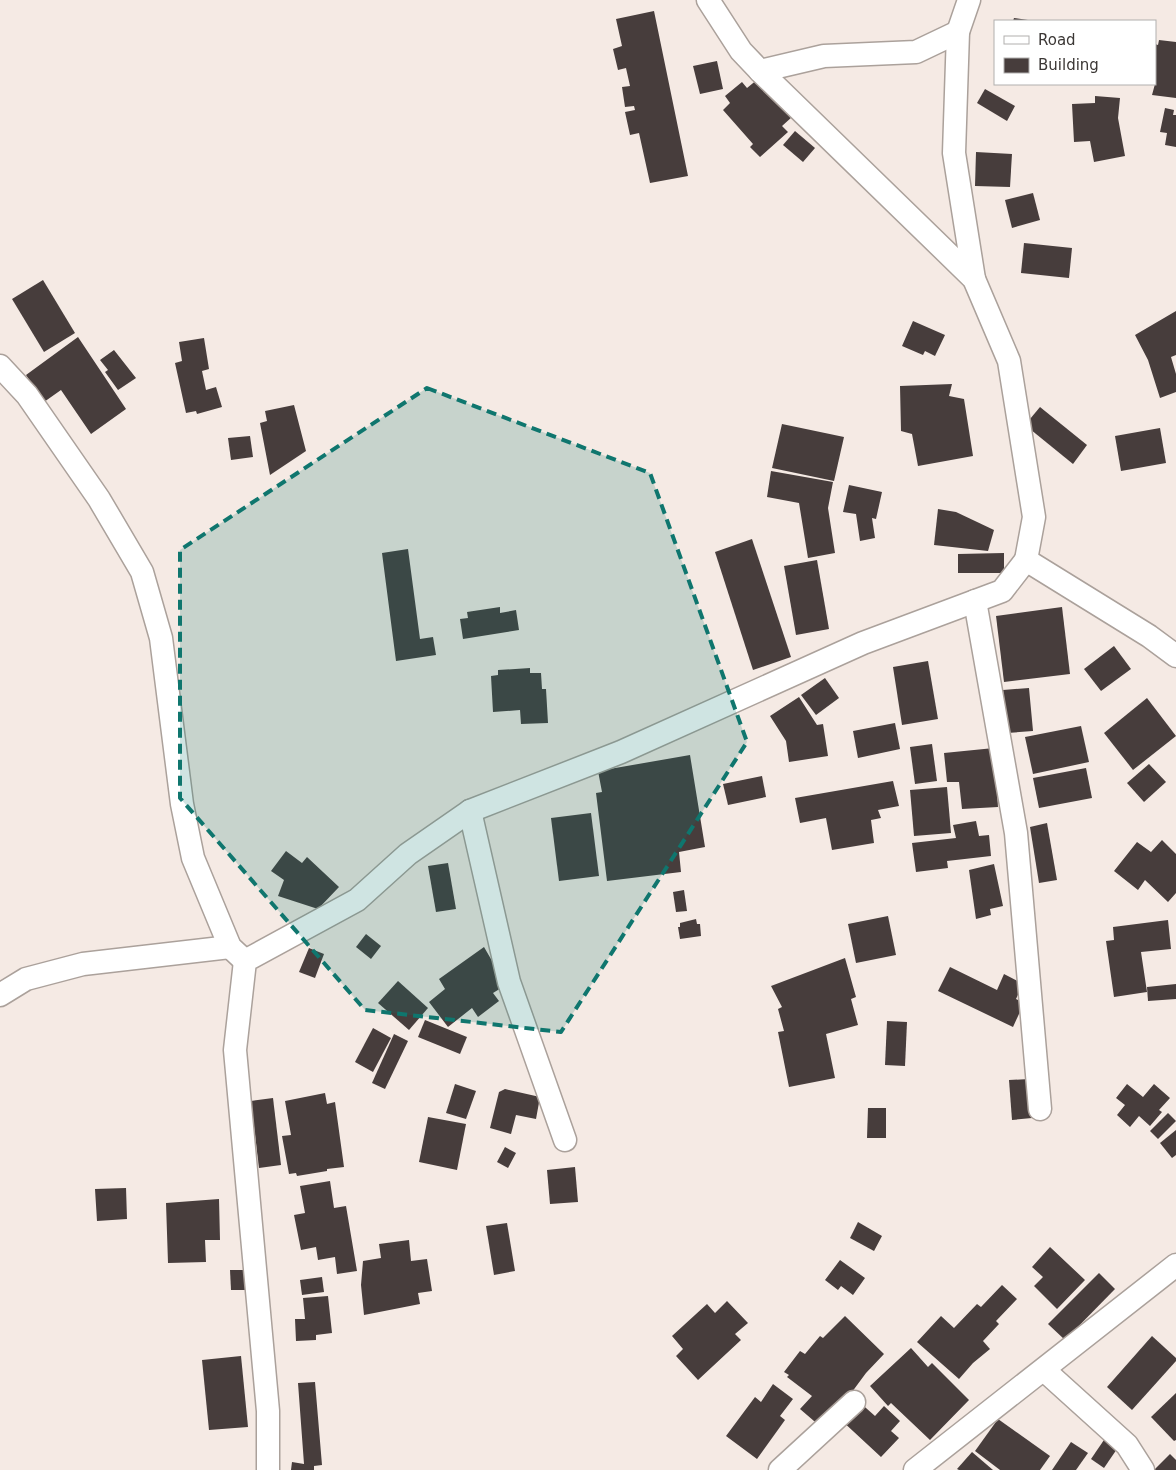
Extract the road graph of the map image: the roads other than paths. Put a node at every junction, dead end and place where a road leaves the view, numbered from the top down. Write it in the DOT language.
graph roads {
  1 [pos="708,0"];
  2 [pos="969,0"];
  3 [pos="958,32"];
  4 [pos="760,72"];
  5 [pos="974,278"];
  6 [pos="0,366"];
  7 [pos="1026,560"];
  8 [pos="975,601"];
  9 [pos="1176,656"];
  10 [pos="470,811"];
  11 [pos="238,954"];
  12 [pos="0,995"];
  13 [pos="1040,1109"];
  14 [pos="565,1140"];
  15 [pos="1176,1265"];
  16 [pos="1044,1370"];
  17 [pos="854,1402"];
  18 [pos="268,1470"];
  19 [pos="780,1470"];
  20 [pos="916,1470"];
  21 [pos="1143,1470"];
  1 -- 4 [label="street"];
  2 -- 3 [label="street"];
  3 -- 4 [label="street"];
  3 -- 5 [label="street"];
  4 -- 5 [label="street"];
  5 -- 7 [label="street"];
  6 -- 11 [label="street"];
  7 -- 8 [label="street"];
  7 -- 9 [label="street"];
  8 -- 10 [label="street"];
  8 -- 13 [label="street"];
  10 -- 11 [label="street"];
  10 -- 14 [label="street"];
  11 -- 12 [label="street"];
  11 -- 18 [label="street"];
  15 -- 16 [label="street"];
  16 -- 20 [label="street"];
  16 -- 21 [label="street"];
  17 -- 19 [label="street"];
}
